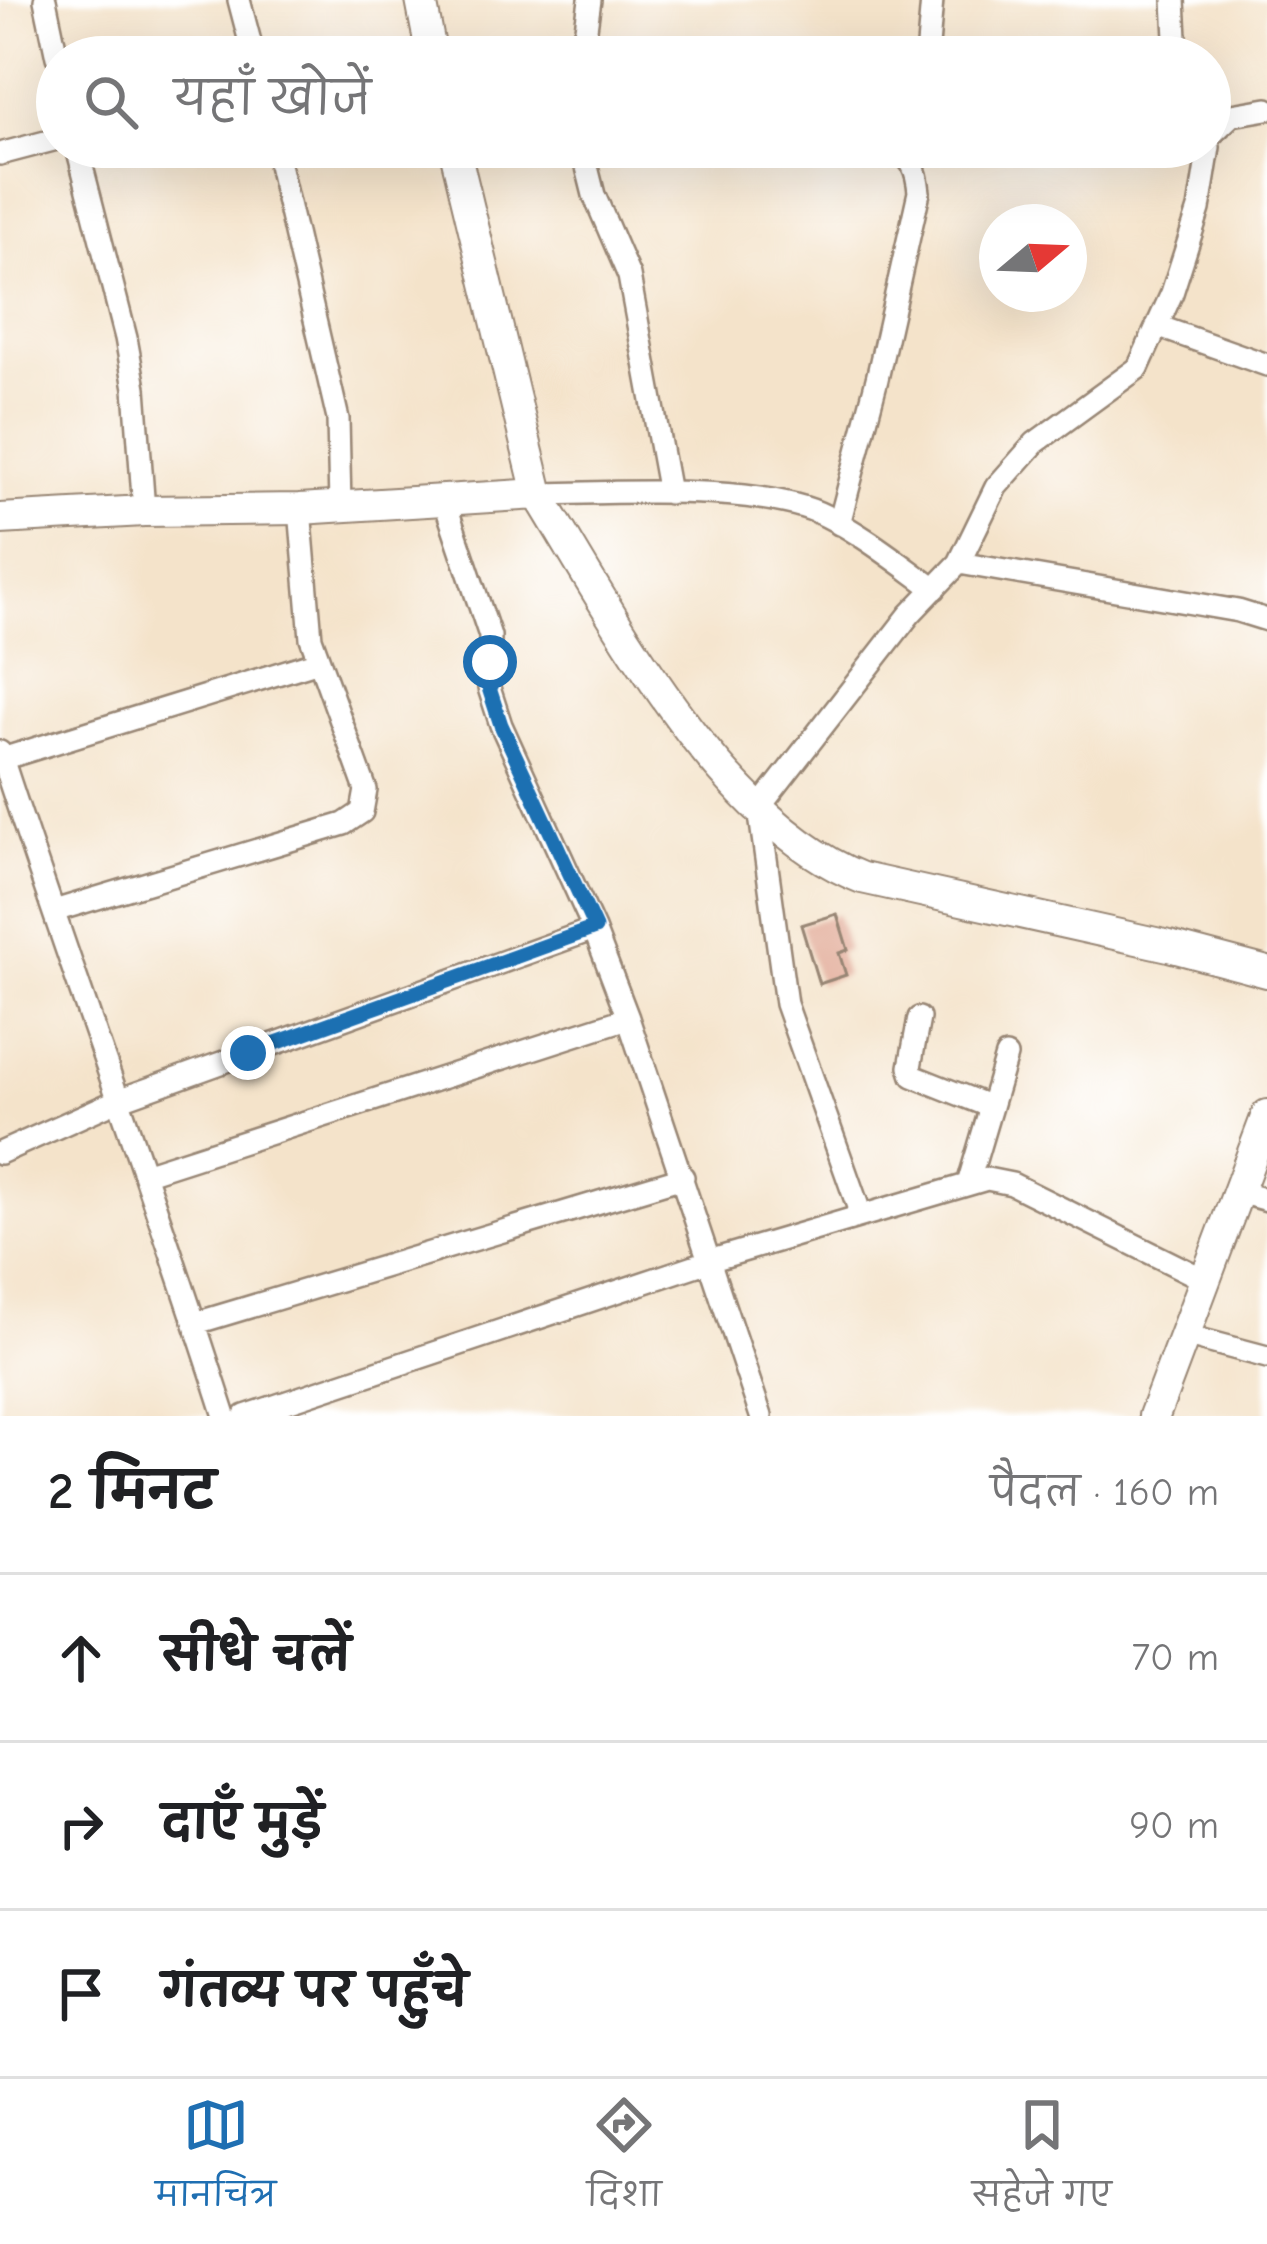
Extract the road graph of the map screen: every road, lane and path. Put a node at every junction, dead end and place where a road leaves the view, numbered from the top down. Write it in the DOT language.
graph roads {
  1 [pos="46,0"];
  2 [pos="239,0"];
  3 [pos="421,0"];
  4 [pos="590,0"];
  5 [pos="932,0"];
  6 [pos="1174,0"];
  7 [pos="53,36"];
  8 [pos="248,36"];
  9 [pos="424,36"];
  10 [pos="584,36"];
  11 [pos="929,36"];
  12 [pos="1176,36"];
  13 [pos="1267,110"];
  14 [pos="1231,116"];
  15 [pos="36,145"];
  16 [pos="0,154"];
  17 [pos="82,168"];
  18 [pos="280,168"];
  19 [pos="459,168"];
  20 [pos="587,168"];
  21 [pos="918,168"];
  22 [pos="1206,168"];
  23 [pos="1157,326"];
  24 [pos="1267,365"];
  25 [pos="538,494"];
  26 [pos="669,494"];
  27 [pos="444,500"];
  28 [pos="340,506"];
  29 [pos="299,509"];
  30 [pos="144,511"];
  31 [pos="0,519"];
  32 [pos="839,524"];
  33 [pos="959,563"];
  34 [pos="935,589"];
  35 [pos="1267,620"];
  36 [pos="319,662"];
  37 [pos="1,755"];
  38 [pos="759,808"];
  39 [pos="54,911"];
  40 [pos="595,928"];
  41 [pos="1267,972"];
  42 [pos="628,1018"];
  43 [pos="919,1018"];
  44 [pos="1006,1056"];
  45 [pos="118,1100"];
  46 [pos="991,1107"];
  47 [pos="1267,1115"];
  48 [pos="0,1153"];
  49 [pos="147,1173"];
  50 [pos="683,1178"];
  51 [pos="968,1184"];
  52 [pos="1252,1196"];
  53 [pos="860,1215"];
  54 [pos="712,1260"];
  55 [pos="1203,1279"];
  56 [pos="196,1323"];
  57 [pos="1184,1335"];
  58 [pos="1267,1358"];
  59 [pos="225,1416"];
  60 [pos="245,1416"];
  61 [pos="761,1416"];
  62 [pos="1154,1416"];
  1 -- 7 [label="street"];
  2 -- 8 [label="street"];
  3 -- 9 [label="street"];
  4 -- 10 [label="street"];
  5 -- 11 [label="street"];
  6 -- 12 [label="street"];
  13 -- 14 [label="street"];
  15 -- 16 [label="street"];
  17 -- 30 [label="street"];
  18 -- 28 [label="street"];
  19 -- 25 [label="street"];
  20 -- 26 [label="street"];
  21 -- 32 [label="street"];
  22 -- 23 [label="street"];
  23 -- 24 [label="street"];
  23 -- 33 [label="street"];
  25 -- 26 [label="street"];
  25 -- 27 [label="street"];
  25 -- 38 [label="street"];
  26 -- 32 [label="street"];
  27 -- 28 [label="street"];
  27 -- 40 [label="street"];
  28 -- 29 [label="street"];
  29 -- 30 [label="street"];
  29 -- 36 [label="street"];
  30 -- 31 [label="street"];
  32 -- 34 [label="street"];
  33 -- 34 [label="street"];
  33 -- 35 [label="street"];
  34 -- 38 [label="street"];
  36 -- 37 [label="street"];
  36 -- 39 [label="street"];
  37 -- 39 [label="street"];
  38 -- 41 [label="street"];
  38 -- 53 [label="street"];
  39 -- 45 [label="street"];
  40 -- 42 [label="street"];
  40 -- 45 [label="street"];
  42 -- 49 [label="street"];
  42 -- 50 [label="street"];
  43 -- 46 [label="street"];
  44 -- 46 [label="street"];
  45 -- 48 [label="street"];
  45 -- 49 [label="street"];
  46 -- 51 [label="street"];
  47 -- 52 [label="street"];
  49 -- 56 [label="street"];
  50 -- 54 [label="street"];
  50 -- 56 [label="street"];
  51 -- 53 [label="street"];
  51 -- 55 [label="street"];
  52 -- 55 [label="street"];
  53 -- 54 [label="street"];
  54 -- 60 [label="street"];
  54 -- 61 [label="street"];
  55 -- 57 [label="street"];
  56 -- 59 [label="street"];
  57 -- 58 [label="street"];
  57 -- 62 [label="street"];
}
